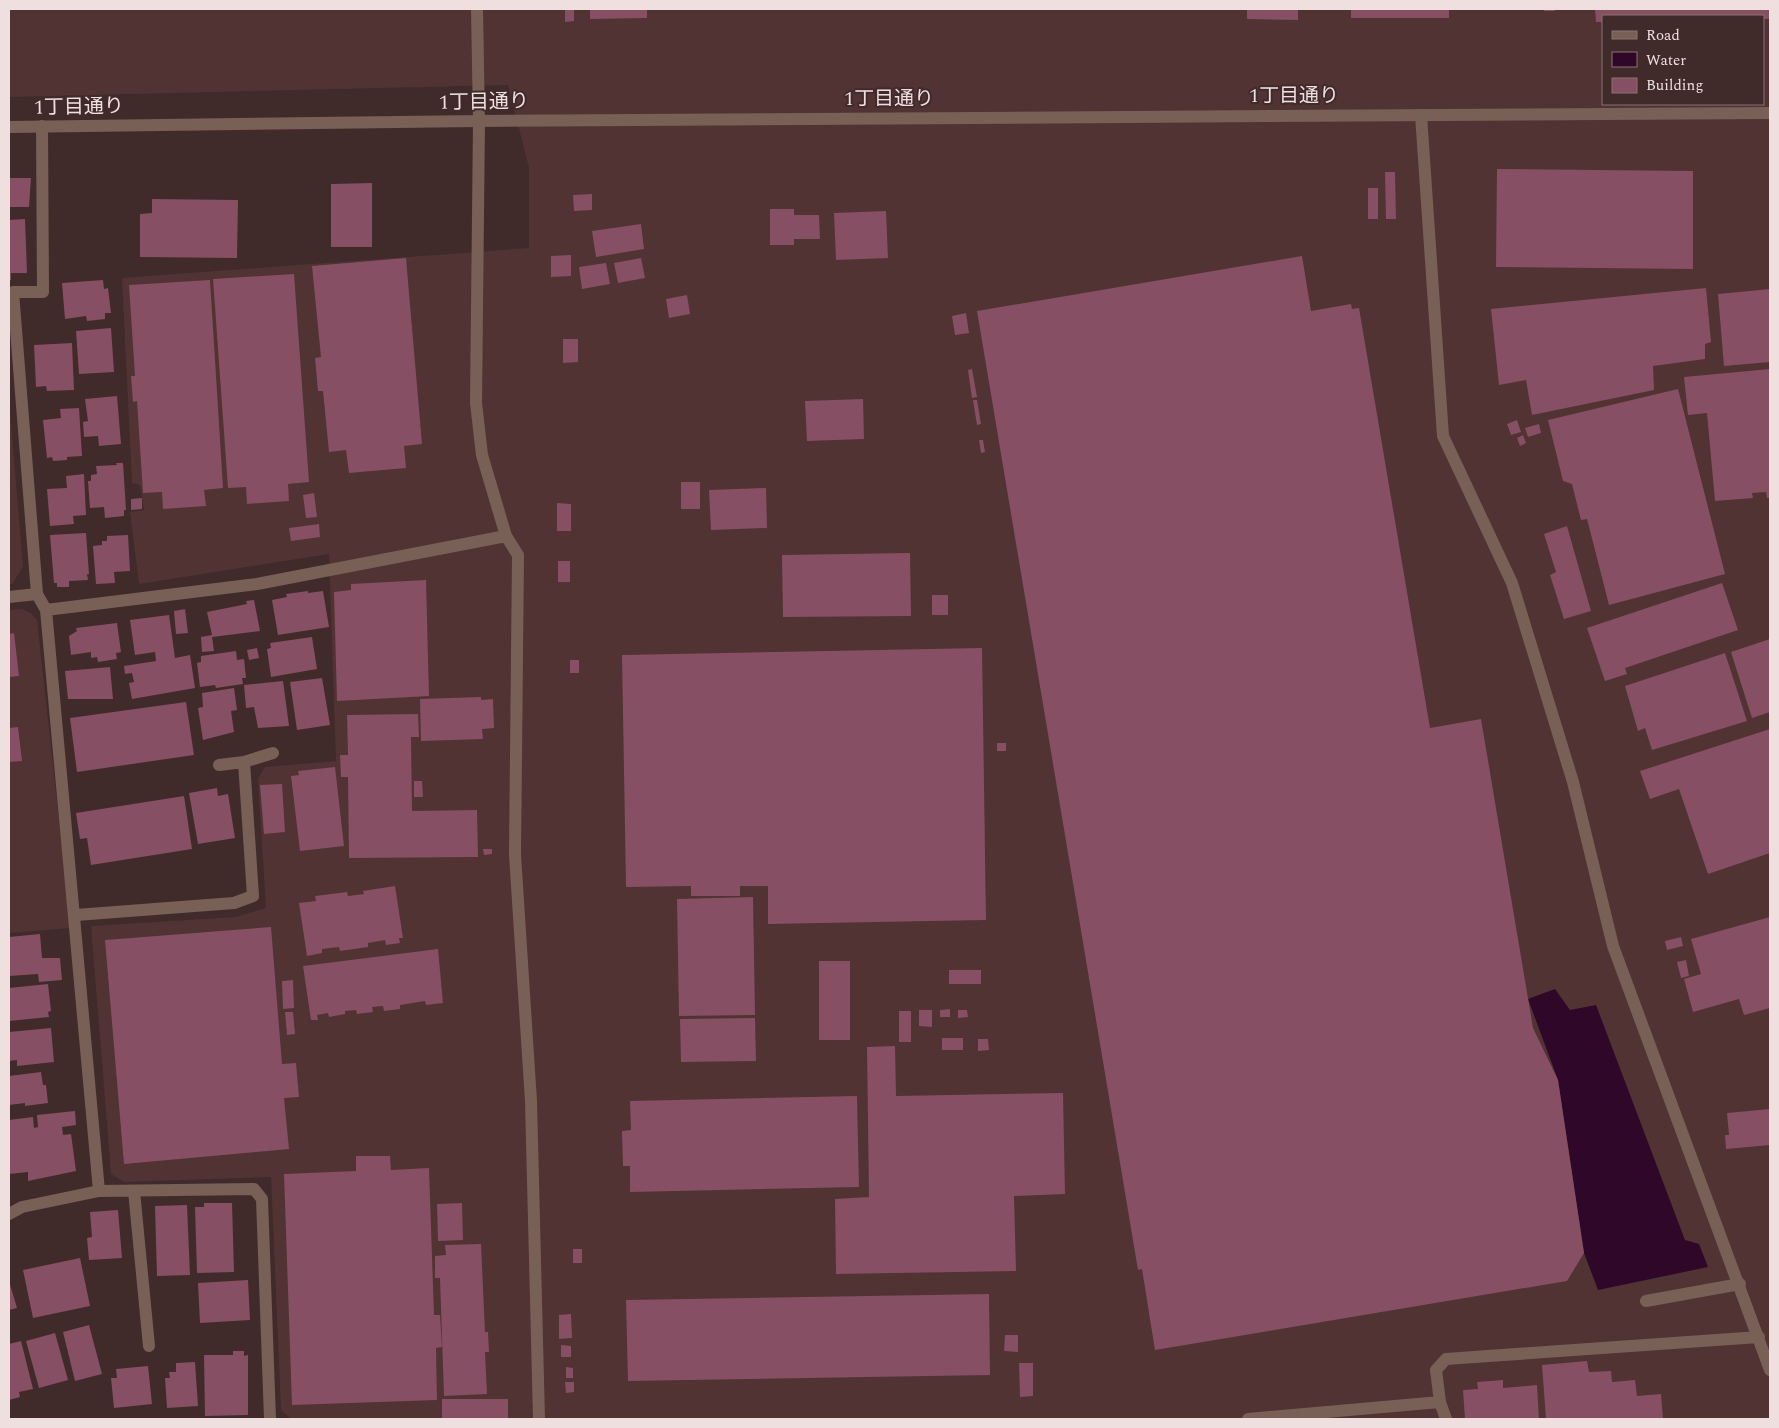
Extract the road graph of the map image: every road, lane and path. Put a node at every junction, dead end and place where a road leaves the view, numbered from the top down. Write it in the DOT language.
graph roads {
  1 [pos="477,9"];
  2 [pos="1770,113"];
  3 [pos="1421,115"];
  4 [pos="479,121"];
  5 [pos="42,126"];
  6 [pos="9,127"];
  7 [pos="506,536"];
  8 [pos="37,594"];
  9 [pos="9,597"];
  10 [pos="46,610"];
  11 [pos="273,753"];
  12 [pos="244,762"];
  13 [pos="219,765"];
  14 [pos="76,915"];
  15 [pos="99,1191"];
  16 [pos="134,1191"];
  17 [pos="9,1214"];
  18 [pos="1740,1284"];
  19 [pos="1646,1301"];
  20 [pos="1759,1337"];
  21 [pos="149,1346"];
  22 [pos="1770,1370"];
  23 [pos="1440,1402"];
  24 [pos="270,1419"];
  25 [pos="539,1419"];
  26 [pos="1248,1419"];
  27 [pos="1446,1419"];
  1 -- 4 [label="street"];
  2 -- 3 [label="street, 1丁目通り"];
  3 -- 4 [label="street, 1丁目通り"];
  3 -- 18 [label="street"];
  4 -- 5 [label="street, 1丁目通り"];
  4 -- 7 [label="street"];
  5 -- 6 [label="street, 1丁目通り"];
  5 -- 8 [label="street"];
  7 -- 10 [label="street"];
  7 -- 25 [label="street"];
  8 -- 9 [label="street"];
  8 -- 10 [label="street"];
  10 -- 14 [label="street"];
  11 -- 12 [label="street"];
  12 -- 13 [label="street"];
  12 -- 14 [label="street"];
  14 -- 15 [label="street"];
  15 -- 16 [label="street"];
  15 -- 17 [label="street"];
  16 -- 21 [label="street"];
  16 -- 24 [label="street"];
  18 -- 19 [label="street"];
  18 -- 20 [label="street"];
  20 -- 22 [label="street"];
  20 -- 23 [label="street"];
  23 -- 26 [label="street"];
  23 -- 27 [label="street"];
}
